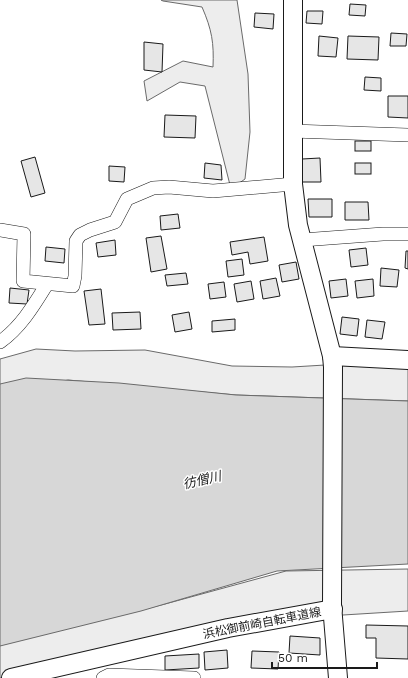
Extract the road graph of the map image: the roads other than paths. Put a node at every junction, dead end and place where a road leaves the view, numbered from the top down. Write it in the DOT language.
graph roads {
  1 [pos="293,0"];
  2 [pos="292,131"];
  3 [pos="408,135"];
  4 [pos="293,184"];
  5 [pos="0,230"];
  6 [pos="408,234"];
  7 [pos="302,240"];
  8 [pos="47,284"];
  9 [pos="0,342"];
  10 [pos="408,360"];
  11 [pos="332,361"];
  12 [pos="332,607"];
  13 [pos="159,677"];
  14 [pos="12,678"];
  15 [pos="103,678"];
  16 [pos="194,678"];
  17 [pos="338,678"];
  1 -- 2 [label="main road, 浜松御前崎自転車道線"];
  2 -- 3 [label="street"];
  2 -- 4 [label="main road, 浜松御前崎自転車道線"];
  4 -- 7 [label="main road, 浜松御前崎自転車道線"];
  4 -- 8 [label="street"];
  5 -- 8 [label="street"];
  6 -- 7 [label="street"];
  7 -- 11 [label="main road, 浜松御前崎自転車道線"];
  8 -- 9 [label="street"];
  10 -- 11 [label="main road"];
  11 -- 12 [label="main road, 浜松御前崎自転車道線"];
  12 -- 14 [label="main road, 浜松御前崎自転車道線"];
  12 -- 17 [label="main road"];
  13 -- 15 [label="street"];
  13 -- 16 [label="street"];
}
